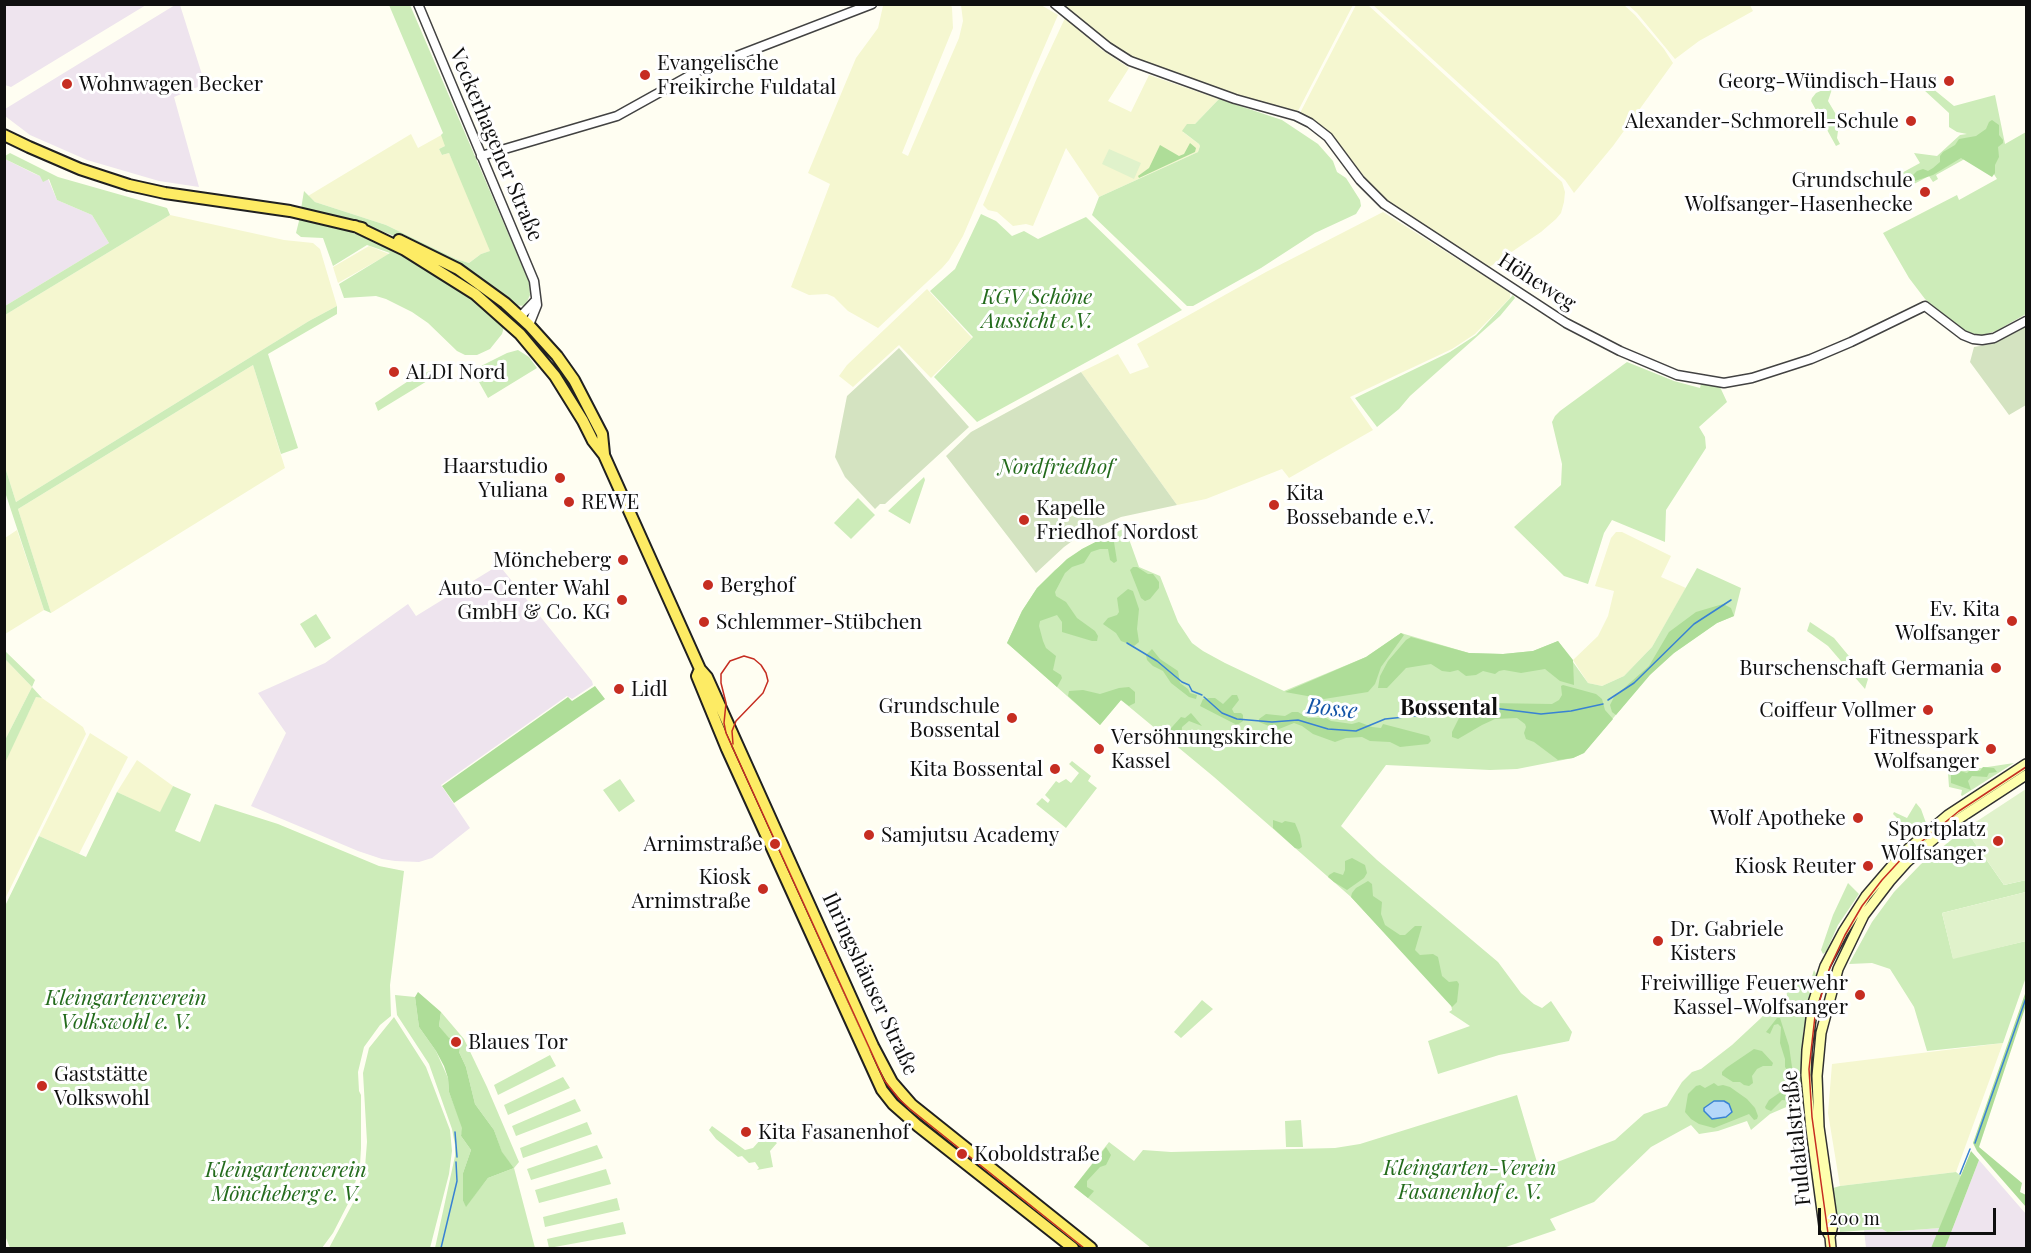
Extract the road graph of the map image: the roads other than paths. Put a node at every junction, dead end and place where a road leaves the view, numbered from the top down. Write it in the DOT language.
graph roads {
  1 [pos="418,4"];
  2 [pos="872,4"];
  3 [pos="1055,4"];
  4 [pos="4,135"];
  5 [pos="481,156"];
  6 [pos="355,226"];
  7 [pos="536,300"];
  8 [pos="520,317"];
  9 [pos="2026,321"];
  10 [pos="529,325"];
  11 [pos="604,455"];
  12 [pos="700,669"];
  13 [pos="2026,764"];
  14 [pos="2026,775"];
  15 [pos="1830,1237"];
  16 [pos="1073,1248"];
  17 [pos="1091,1248"];
  18 [pos="1831,1248"];
  1 -- 5 [label="street, Veckerhagener Straße"];
  2 -- 5 [label="street"];
  3 -- 9 [label="street, Höheweg"];
  4 -- 6 [label="main road"];
  5 -- 7 [label="street, Veckerhagener Straße"];
  6 -- 8 [label="main road, Ihringshäuser Straße"];
  6 -- 11 [label="main road, Ihringshäuser Straße"];
  7 -- 8 [label="street"];
  7 -- 10 [label="street, Veckerhagener Straße"];
  8 -- 10 [label="main road, Ihringshäuser Straße"];
  10 -- 11 [label="main road, Ihringshäuser Straße"];
  11 -- 12 [label="main road, Ihringshäuser Straße"];
  12 -- 16 [label="main road, Ihringshäuser Straße"];
  12 -- 17 [label="main road, Ihringshäuser Straße"];
  13 -- 15 [label="main road, Fuldatalstraße"];
  14 -- 15 [label="main road, Fuldatalstraße"];
  15 -- 18 [label="main road, Fuldatalstraße"];
}
